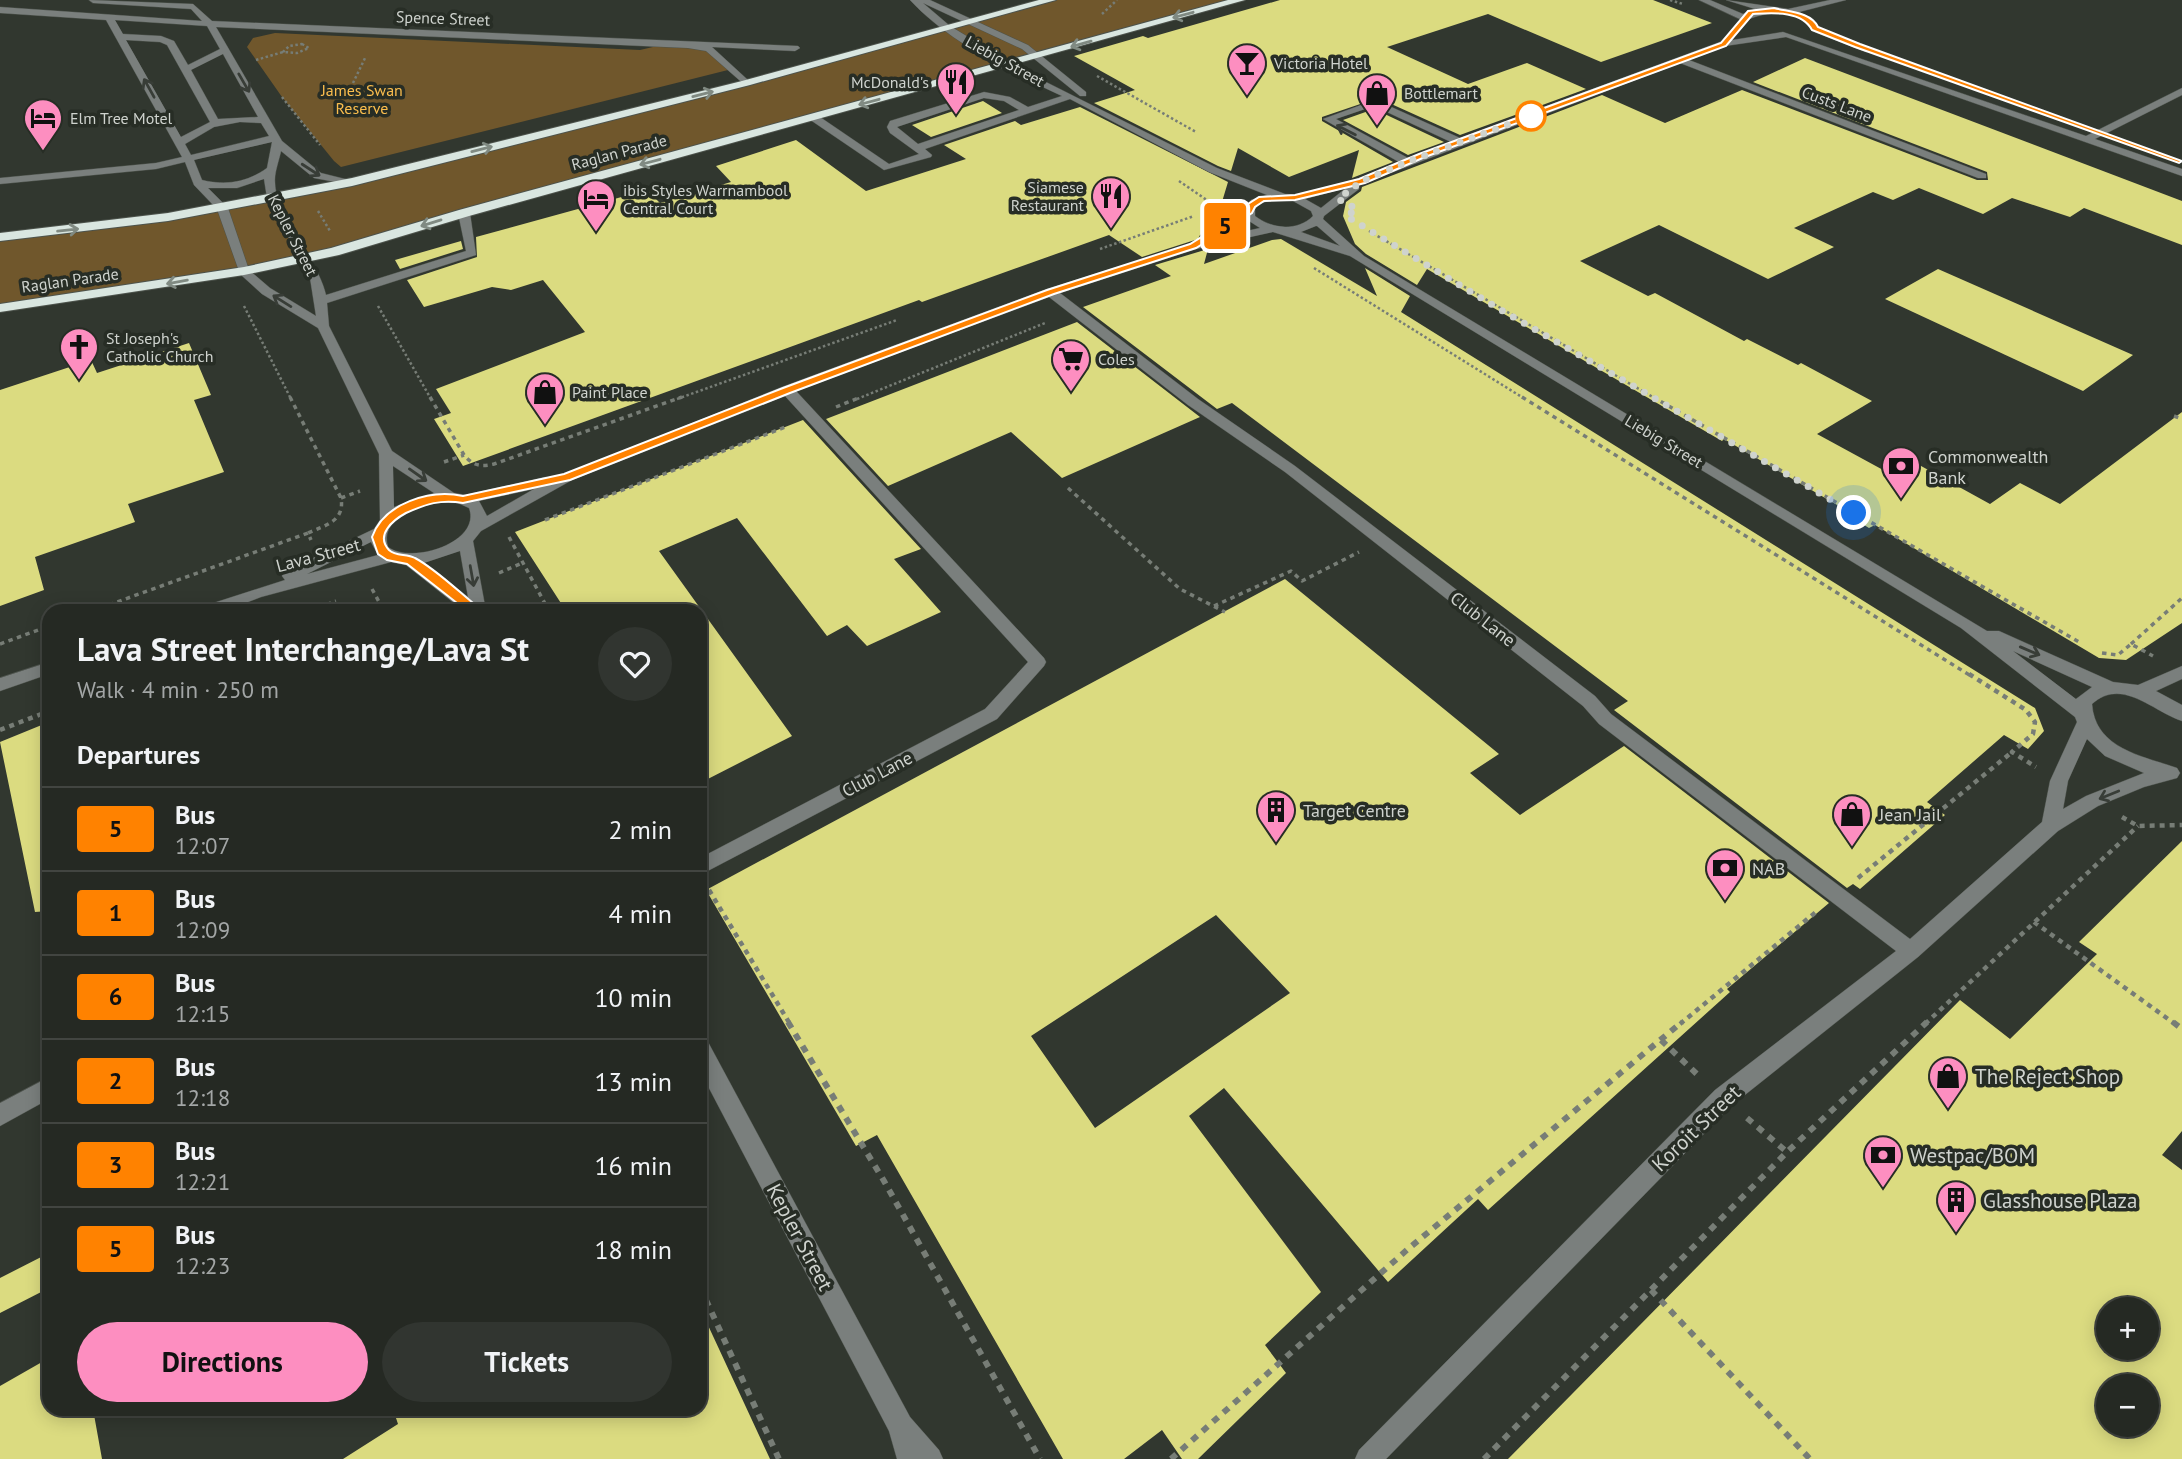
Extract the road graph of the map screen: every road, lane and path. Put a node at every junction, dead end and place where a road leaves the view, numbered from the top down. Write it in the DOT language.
graph roads {
  1 [pos="93,0"];
  2 [pos="914,0"];
  3 [pos="923,0"];
  4 [pos="1051,0"];
  5 [pos="1240,0"];
  6 [pos="1703,0"];
  7 [pos="1730,0"];
  8 [pos="32,1"];
  9 [pos="1838,1"];
  10 [pos="0,8"];
  11 [pos="1779,11"];
  12 [pos="110,19"];
  13 [pos="971,21"];
  14 [pos="210,24"];
  15 [pos="1741,24"];
  16 [pos="1813,26"];
  17 [pos="947,28"];
  18 [pos="1786,36"];
  19 [pos="121,37"];
  20 [pos="676,44"];
  21 [pos="1723,44"];
  22 [pos="796,48"];
  23 [pos="224,50"];
  24 [pos="1058,50"];
  25 [pos="283,52"];
  26 [pos="1883,55"];
  27 [pos="366,56"];
  28 [pos="1037,56"];
  29 [pos="1681,60"];
  30 [pos="1006,65"];
  31 [pos="186,69"];
  32 [pos="262,69"];
  33 [pos="352,83"];
  34 [pos="746,83"];
  35 [pos="275,88"];
  36 [pos="2182,91"];
  37 [pos="1071,96"];
  38 [pos="1028,111"];
  39 [pos="1104,113"];
  40 [pos="813,117"];
  41 [pos="265,120"];
  42 [pos="215,122"];
  43 [pos="2088,127"];
  44 [pos="2101,132"];
  45 [pos="1203,136"];
  46 [pos="2113,136"];
  47 [pos="2088,139"];
  48 [pos="277,141"];
  49 [pos="1460,142"];
  50 [pos="179,143"];
  51 [pos="917,148"];
  52 [pos="325,151"];
  53 [pos="2159,153"];
  54 [pos="188,159"];
  55 [pos="2182,161"];
  56 [pos="1407,162"];
  57 [pos="272,169"];
  58 [pos="1213,170"];
  59 [pos="2182,173"];
  60 [pos="1982,176"];
  61 [pos="1172,177"];
  62 [pos="0,181"];
  63 [pos="1362,181"];
  64 [pos="198,182"];
  65 [pos="352,182"];
  66 [pos="316,190"];
  67 [pos="1281,196"];
  68 [pos="272,198"];
  69 [pos="1295,198"];
  70 [pos="1338,199"];
  71 [pos="1244,202"];
  72 [pos="222,208"];
  73 [pos="464,213"];
  74 [pos="1203,213"];
  75 [pos="1318,217"];
  76 [pos="1225,226"];
  77 [pos="1272,229"];
  78 [pos="1288,230"];
  79 [pos="0,237"];
  80 [pos="1193,246"];
  81 [pos="343,249"];
  82 [pos="1099,249"];
  83 [pos="1360,258"];
  84 [pos="306,259"];
  85 [pos="1313,267"];
  86 [pos="237,272"];
  87 [pos="366,286"];
  88 [pos="1051,292"];
  89 [pos="321,300"];
  90 [pos="0,307"];
  91 [pos="1074,311"];
  92 [pos="905,318"];
  93 [pos="323,326"];
  94 [pos="787,390"];
  95 [pos="2174,416"];
  96 [pos="811,417"];
  97 [pos="2182,419"];
  98 [pos="386,454"];
  99 [pos="566,477"];
  100 [pos="1068,488"];
  101 [pos="456,498"];
  102 [pos="534,525"];
  103 [pos="383,527"];
  104 [pos="478,527"];
  105 [pos="515,532"];
  106 [pos="308,533"];
  107 [pos="1381,540"];
  108 [pos="466,542"];
  109 [pos="391,557"];
  110 [pos="410,560"];
  111 [pos="320,562"];
  112 [pos="362,590"];
  113 [pos="256,593"];
  114 [pos="344,597"];
  115 [pos="2182,598"];
  116 [pos="111,604"];
  117 [pos="226,604"];
  118 [pos="327,604"];
  119 [pos="380,604"];
  120 [pos="468,604"];
  121 [pos="476,604"];
  122 [pos="545,604"];
  123 [pos="1214,607"];
  124 [pos="1225,612"];
  125 [pos="1967,624"];
  126 [pos="42,629"];
  127 [pos="0,644"];
  128 [pos="2131,644"];
  129 [pos="2086,647"];
  130 [pos="2094,651"];
  131 [pos="2162,661"];
  132 [pos="42,670"];
  133 [pos="2182,672"];
  134 [pos="0,685"];
  135 [pos="2113,689"];
  136 [pos="2139,692"];
  137 [pos="42,714"];
  138 [pos="2182,714"];
  139 [pos="2083,718"];
  140 [pos="0,730"];
  141 [pos="2012,752"];
  142 [pos="2176,772"];
  143 [pos="2059,781"];
  144 [pos="2092,801"];
  145 [pos="2051,825"];
  146 [pos="2182,825"];
  147 [pos="2138,826"];
  148 [pos="707,863"];
  149 [pos="707,886"];
  150 [pos="1838,895"];
  151 [pos="2034,922"];
  152 [pos="1911,951"];
  153 [pos="2182,1029"];
  154 [pos="707,1062"];
  155 [pos="42,1091"];
  156 [pos="0,1115"];
  157 [pos="1651,1290"];
  158 [pos="707,1302"];
  159 [pos="901,1426"];
  160 [pos="779,1459"];
  161 [pos="910,1459"];
  162 [pos="930,1459"];
  163 [pos="1040,1459"];
  164 [pos="1171,1459"];
  165 [pos="1368,1459"];
  166 [pos="1484,1459"];
  167 [pos="1810,1459"];
  1 -- 14 [label="street"];
  2 -- 17 [label="street, Liebig Street"];
  3 -- 13 [label="street, Liebig Street"];
  4 -- 13 [label="highway, Raglan Parade"];
  5 -- 24 [label="highway, Raglan Parade, one-way"];
  6 -- 15 [label="street"];
  7 -- 11 [label="street"];
  8 -- 10 [label="street"];
  9 -- 11 [label="street"];
  9 -- 16 [label="street"];
  10 -- 12 [label="street, Spence Street"];
  11 -- 15 [label="street"];
  11 -- 16 [label="street"];
  12 -- 14 [label="street, Spence Street"];
  12 -- 19 [label="street"];
  13 -- 17 [label="highway, Raglan Parade"];
  13 -- 28 [label="street, Liebig Street"];
  14 -- 20 [label="street, Spence Street"];
  14 -- 23 [label="street"];
  15 -- 18 [label="street"];
  15 -- 21 [label="street"];
  16 -- 18 [label="street"];
  16 -- 26 [label="street"];
  17 -- 30 [label="street, Liebig Street"];
  17 -- 34 [label="highway, Raglan Parade"];
  18 -- 21 [label="street"];
  18 -- 47 [label="street"];
  19 -- 31 [label="street"];
  50 -- 19 [label="street, one-way"];
  20 -- 22 [label="street"];
  20 -- 34 [label="street, Spence Street"];
  21 -- 29 [label="street"];
  23 -- 31 [label="street"];
  23 -- 41 [label="street, one-way"];
  24 -- 28 [label="highway, Raglan Parade"];
  24 -- 45 [label="path"];
  25 -- 32 [label="path"];
  27 -- 33 [label="path"];
  28 -- 30 [label="highway, Raglan Parade"];
  28 -- 39 [label="street, Liebig Street"];
  29 -- 49 [label="street"];
  29 -- 60 [label="street, Custs Lane"];
  30 -- 37 [label="street, Liebig Street"];
  30 -- 40 [label="highway, Raglan Parade, one-way"];
  31 -- 42 [label="street"];
  65 -- 34 [label="highway, Raglan Parade, one-way"];
  35 -- 52 [label="path"];
  36 -- 44 [label="street"];
  37 -- 38 [label="street"];
  37 -- 39 [label="street, Liebig Street"];
  38 -- 51 [label="street"];
  38 -- 51 [label="street"];
  39 -- 58 [label="street, Liebig Street"];
  40 -- 51 [label="street"];
  40 -- 73 [label="highway, Raglan Parade, one-way"];
  41 -- 42 [label="street"];
  41 -- 48 [label="street"];
  42 -- 50 [label="street"];
  43 -- 44 [label="street"];
  44 -- 46 [label="street"];
  44 -- 47 [label="street"];
  47 -- 59 [label="street"];
  48 -- 54 [label="street"];
  48 -- 57 [label="street, Kepler Street"];
  48 -- 65 [label="street, one-way"];
  49 -- 56 [label="street"];
  56 -- 49 [label="street, one-way"];
  50 -- 54 [label="street"];
  53 -- 55 [label="street"];
  54 -- 62 [label="street"];
  54 -- 64 [label="street"];
  56 -- 63 [label="street"];
  57 -- 64 [label="street"];
  57 -- 68 [label="street, Kepler Street"];
  58 -- 67 [label="street, Liebig Street"];
  58 -- 71 [label="street, Liebig Street"];
  61 -- 74 [label="path"];
  63 -- 69 [label="street"];
  63 -- 70 [label="street"];
  64 -- 72 [label="street"];
  65 -- 66 [label="highway, Raglan Parade"];
  66 -- 68 [label="highway, Raglan Parade"];
  66 -- 81 [label="path"];
  67 -- 69 [label="street"];
  67 -- 71 [label="street"];
  68 -- 72 [label="highway, Raglan Parade"];
  68 -- 84 [label="street, Kepler Street"];
  69 -- 75 [label="street, Liebig Street"];
  70 -- 75 [label="street"];
  70 -- 129 [label="path"];
  71 -- 76 [label="street"];
  71 -- 77 [label="street, Liebig Street"];
  79 -- 72 [label="highway, Raglan Parade, one-way"];
  72 -- 86 [label="street"];
  73 -- 81 [label="highway, Raglan Parade, one-way"];
  73 -- 87 [label="street"];
  74 -- 76 [label="path"];
  74 -- 82 [label="path"];
  75 -- 78 [label="street"];
  75 -- 83 [label="street, Liebig Street"];
  76 -- 80 [label="street"];
  77 -- 78 [label="street"];
  77 -- 80 [label="street"];
  78 -- 83 [label="street, Liebig Street"];
  80 -- 88 [label="street"];
  81 -- 84 [label="highway, Raglan Parade"];
  83 -- 125 [label="street, Liebig Street"];
  84 -- 86 [label="highway, Raglan Parade"];
  84 -- 89 [label="street, Kepler Street"];
  85 -- 141 [label="path"];
  86 -- 90 [label="highway, Raglan Parade, one-way"];
  93 -- 86 [label="street, one-way"];
  86 -- 106 [label="path"];
  87 -- 89 [label="street"];
  87 -- 92 [label="path"];
  88 -- 91 [label="street, Club Lane"];
  88 -- 94 [label="street"];
  89 -- 93 [label="street, Kepler Street"];
  91 -- 96 [label="path"];
  91 -- 107 [label="street, Club Lane"];
  93 -- 98 [label="street, Kepler Street"];
  94 -- 96 [label="street"];
  94 -- 99 [label="street"];
  95 -- 97 [label="path"];
  96 -- 102 [label="path"];
  96 -- 148 [label="street, Club Lane"];
  98 -- 101 [label="street, Kepler Street, one-way"];
  98 -- 103 [label="street, Kepler Street"];
  99 -- 101 [label="street"];
  99 -- 104 [label="street"];
  100 -- 123 [label="path"];
  101 -- 103 [label="street, Lava Street"];
  101 -- 104 [label="street"];
  103 -- 109 [label="street"];
  103 -- 111 [label="street, Lava Street"];
  104 -- 108 [label="street"];
  105 -- 122 [label="path"];
  106 -- 111 [label="path"];
  106 -- 116 [label="path"];
  107 -- 123 [label="path"];
  107 -- 150 [label="street, Club Lane"];
  108 -- 110 [label="street"];
  108 -- 121 [label="street, one-way"];
  109 -- 110 [label="street"];
  109 -- 113 [label="street, Lava Street"];
  110 -- 120 [label="street"];
  111 -- 113 [label="street, Lava Street"];
  112 -- 119 [label="path"];
  113 -- 117 [label="street, Lava Street"];
  114 -- 118 [label="path"];
  115 -- 128 [label="path"];
  123 -- 124 [label="path"];
  125 -- 135 [label="street, Liebig Street, one-way"];
  125 -- 139 [label="street, Liebig Street"];
  126 -- 127 [label="path"];
  128 -- 130 [label="path"];
  128 -- 131 [label="path"];
  132 -- 134 [label="street"];
  133 -- 136 [label="street"];
  135 -- 136 [label="street"];
  135 -- 139 [label="street"];
  136 -- 138 [label="street"];
  137 -- 140 [label="path"];
  139 -- 142 [label="street, Liebig Street"];
  139 -- 143 [label="street"];
  141 -- 143 [label="path"];
  141 -- 150 [label="path"];
  142 -- 144 [label="street, Koroit Street, one-way"];
  143 -- 145 [label="street"];
  144 -- 145 [label="street, Koroit Street"];
  144 -- 147 [label="path"];
  145 -- 152 [label="street, Koroit Street"];
  146 -- 147 [label="path"];
  147 -- 151 [label="path"];
  149 -- 163 [label="path"];
  150 -- 152 [label="street, Club Lane"];
  150 -- 164 [label="path"];
  151 -- 153 [label="path"];
  151 -- 157 [label="path"];
  152 -- 165 [label="street, Koroit Street"];
  154 -- 159 [label="street, Kepler Street"];
  155 -- 156 [label="street"];
  157 -- 166 [label="path"];
  157 -- 167 [label="path"];
  158 -- 160 [label="path"];
  159 -- 161 [label="street, Kepler Street"];
  159 -- 162 [label="street, Kepler Street"];
}
